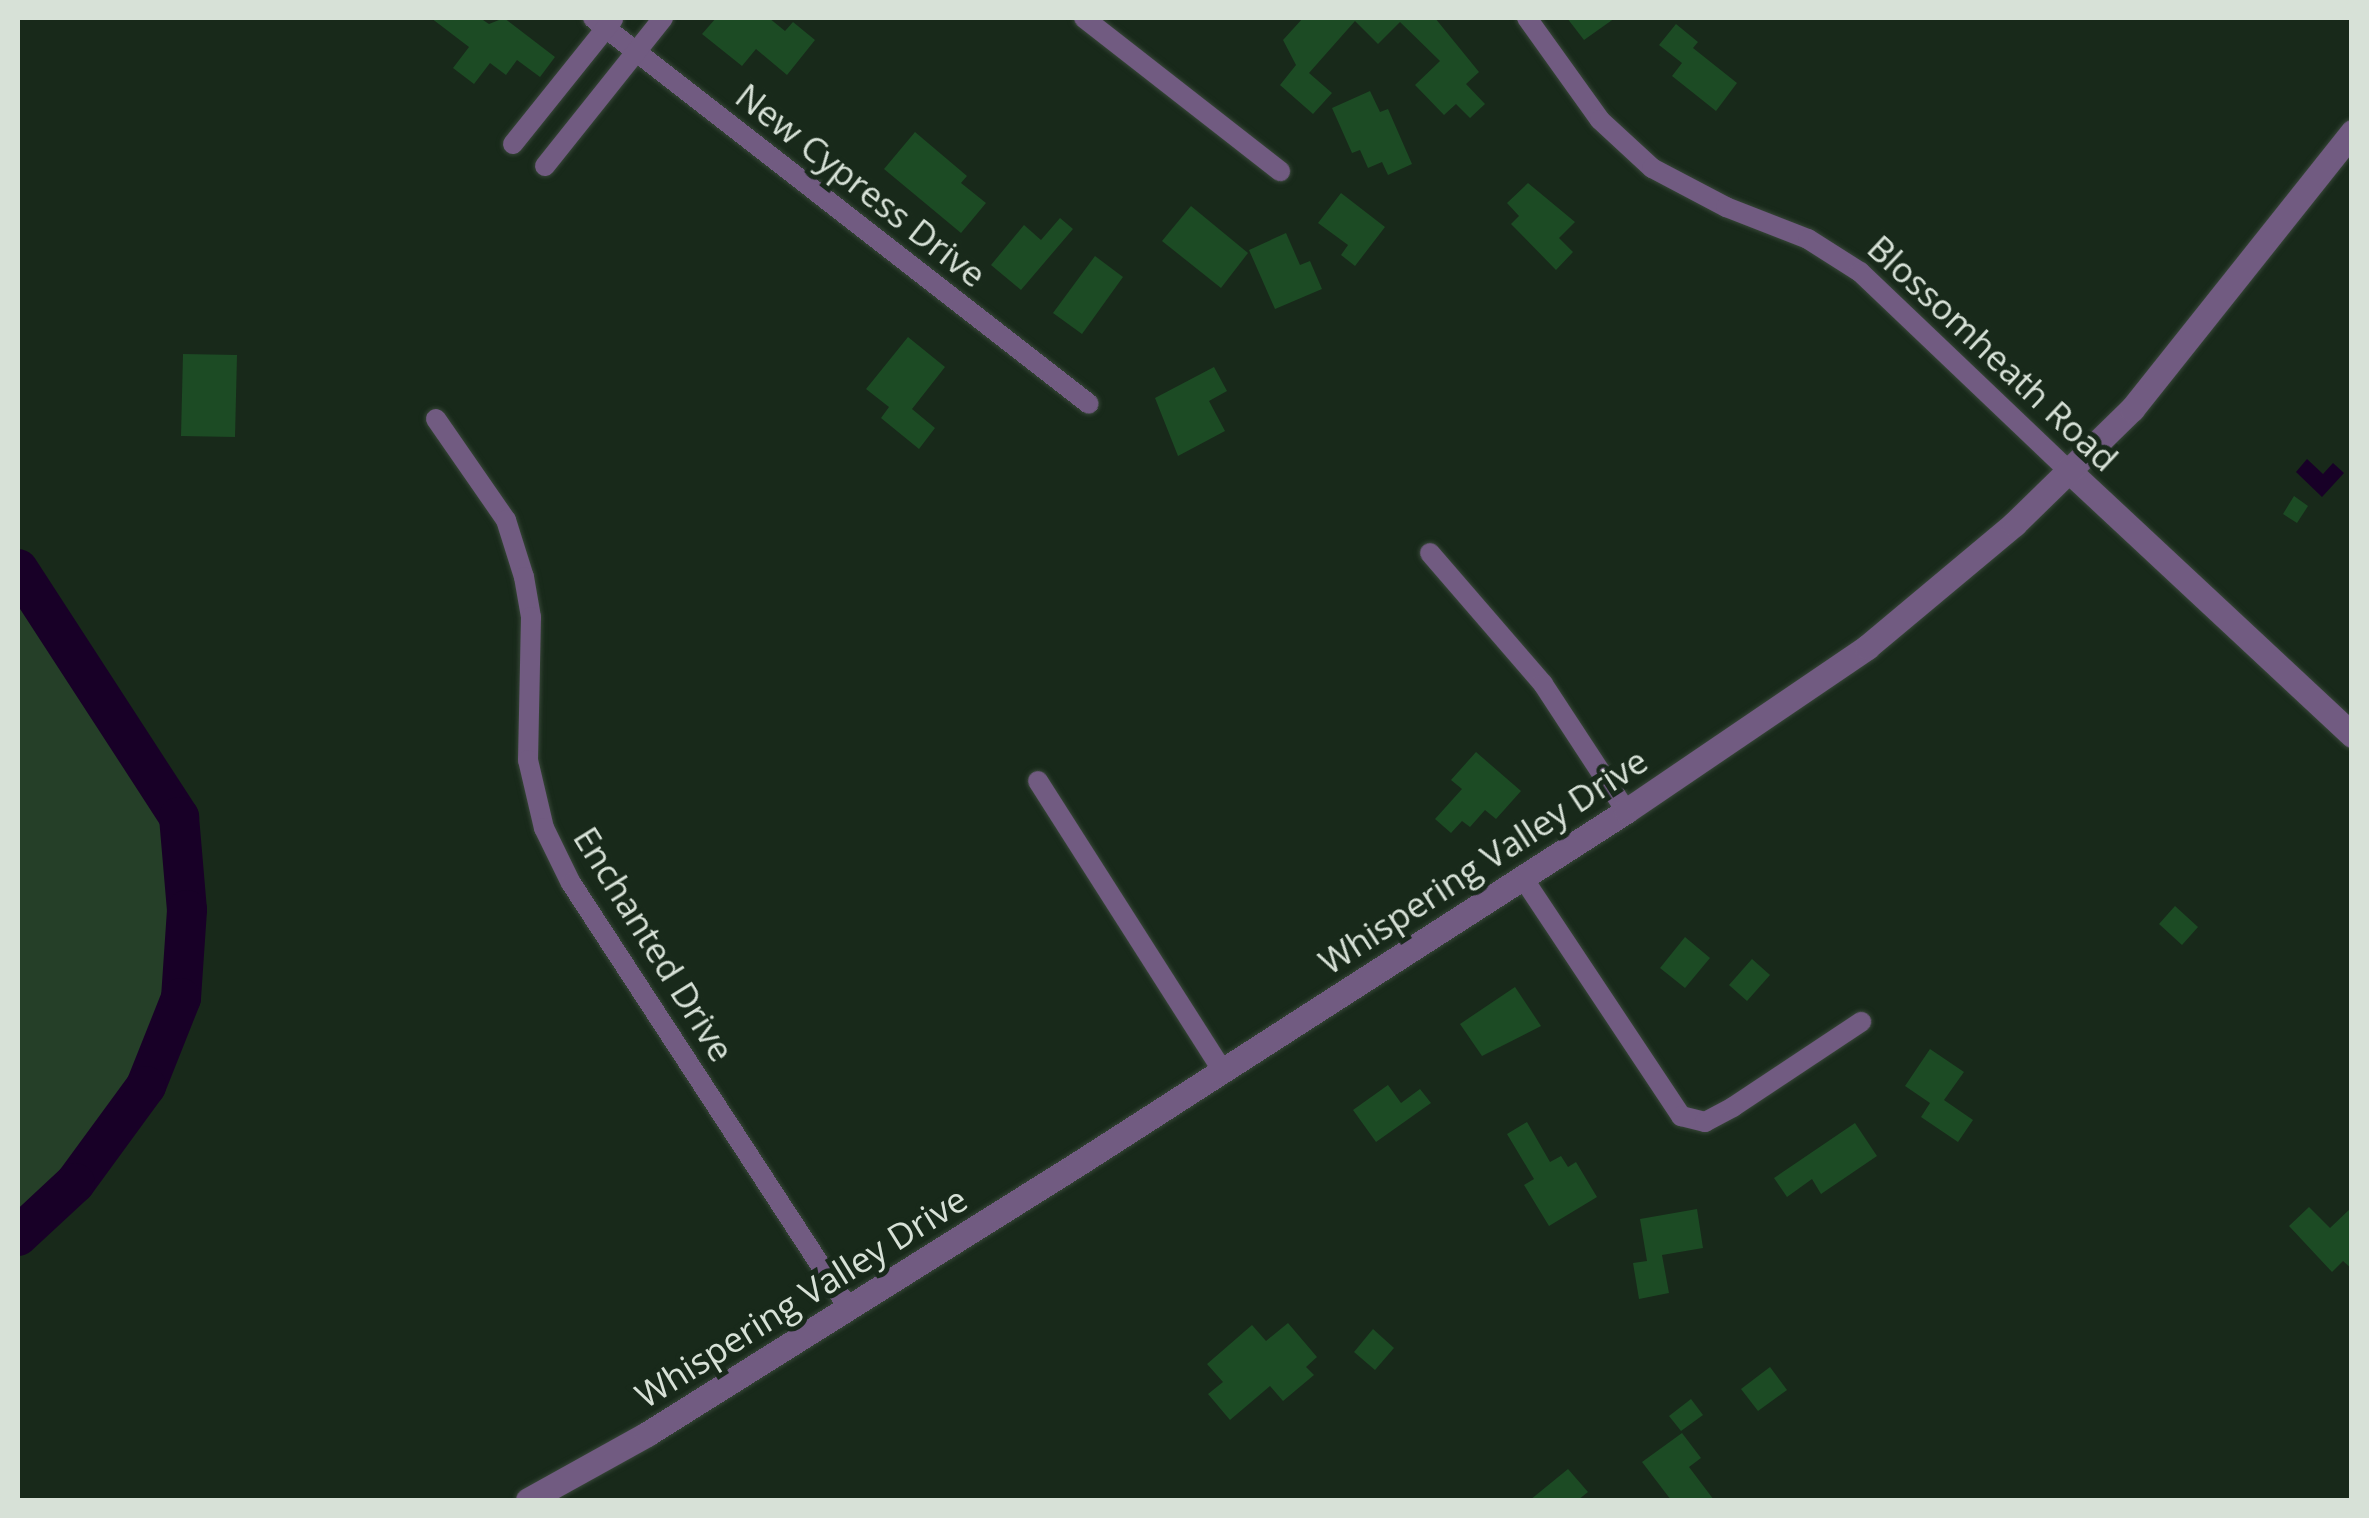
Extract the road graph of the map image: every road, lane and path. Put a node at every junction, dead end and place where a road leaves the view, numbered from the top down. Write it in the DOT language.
graph roads {
  1 [pos="662,18"];
  2 [pos="1084,18"];
  3 [pos="1527,18"];
  4 [pos="605,21"];
  5 [pos="638,52"];
  6 [pos="2352,132"];
  7 [pos="512,144"];
  8 [pos="545,166"];
  9 [pos="1280,172"];
  10 [pos="1089,404"];
  11 [pos="436,419"];
  12 [pos="2069,471"];
  13 [pos="1430,554"];
  14 [pos="2352,736"];
  15 [pos="1038,781"];
  16 [pos="1626,811"];
  17 [pos="1522,878"];
  18 [pos="1860,1022"];
  19 [pos="1222,1071"];
  20 [pos="849,1309"];
  21 [pos="528,1500"];
  1 -- 5 [label="street"];
  2 -- 9 [label="street"];
  3 -- 12 [label="street, Blossomheath Road"];
  4 -- 5 [label="street, New Cypress Drive"];
  4 -- 7 [label="street"];
  5 -- 8 [label="street"];
  5 -- 10 [label="street, New Cypress Drive"];
  6 -- 12 [label="street, Whispering Valley Drive"];
  11 -- 20 [label="street, Enchanted Drive"];
  12 -- 14 [label="street, Blossomheath Road"];
  12 -- 16 [label="street, Whispering Valley Drive"];
  13 -- 16 [label="street"];
  15 -- 19 [label="street"];
  16 -- 17 [label="street, Whispering Valley Drive"];
  17 -- 18 [label="street"];
  17 -- 19 [label="street, Whispering Valley Drive"];
  19 -- 20 [label="street, Whispering Valley Drive"];
  20 -- 21 [label="street, Whispering Valley Drive"];
}
